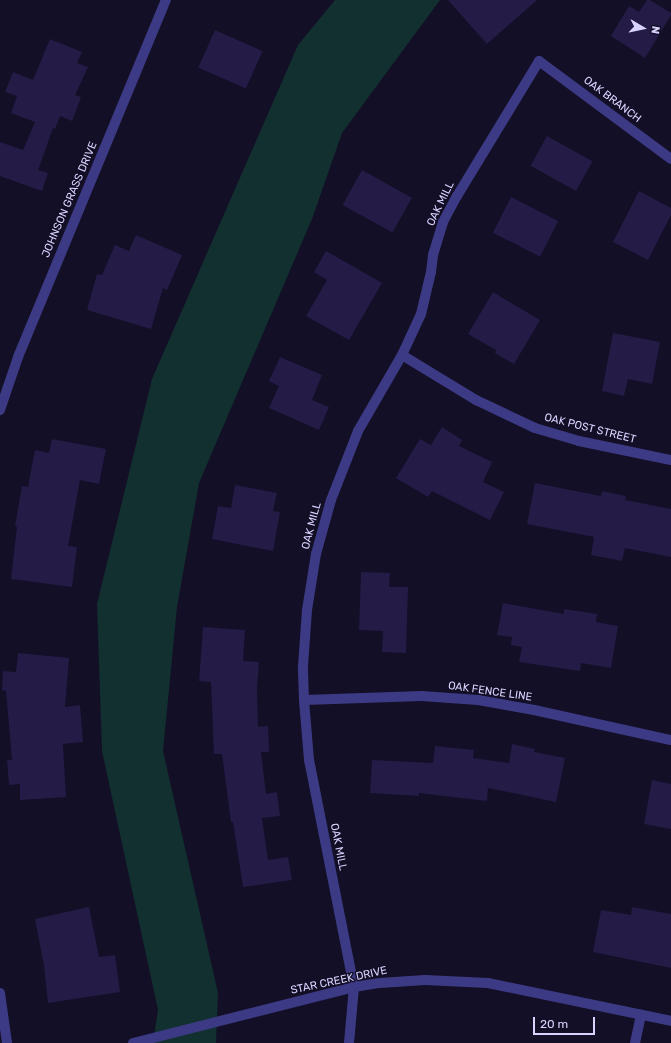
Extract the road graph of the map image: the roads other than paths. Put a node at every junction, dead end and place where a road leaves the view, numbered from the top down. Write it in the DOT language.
graph roads {
  1 [pos="166,0"];
  2 [pos="539,61"];
  3 [pos="671,159"];
  4 [pos="402,355"];
  5 [pos="0,410"];
  6 [pos="671,460"];
  7 [pos="304,700"];
  8 [pos="671,740"];
  9 [pos="354,988"];
  10 [pos="0,993"];
  11 [pos="641,1015"];
  12 [pos="671,1021"];
  13 [pos="7,1043"];
  14 [pos="133,1043"];
  15 [pos="349,1043"];
  16 [pos="635,1043"];
  1 -- 5 [label="street, JOHNSON GRASS DRIVE"];
  2 -- 3 [label="street, OAK BRANCH"];
  2 -- 4 [label="street, OAK MILL"];
  4 -- 6 [label="street, OAK POST STREET"];
  4 -- 7 [label="street, OAK MILL"];
  7 -- 8 [label="street, OAK FENCE LINE"];
  7 -- 9 [label="street, OAK MILL"];
  9 -- 11 [label="street, STAR CREEK DRIVE"];
  9 -- 14 [label="street, STAR CREEK DRIVE"];
  9 -- 15 [label="street, OAK MILL"];
  10 -- 13 [label="street"];
  11 -- 12 [label="street, STAR CREEK DRIVE"];
  11 -- 16 [label="street"];
}
